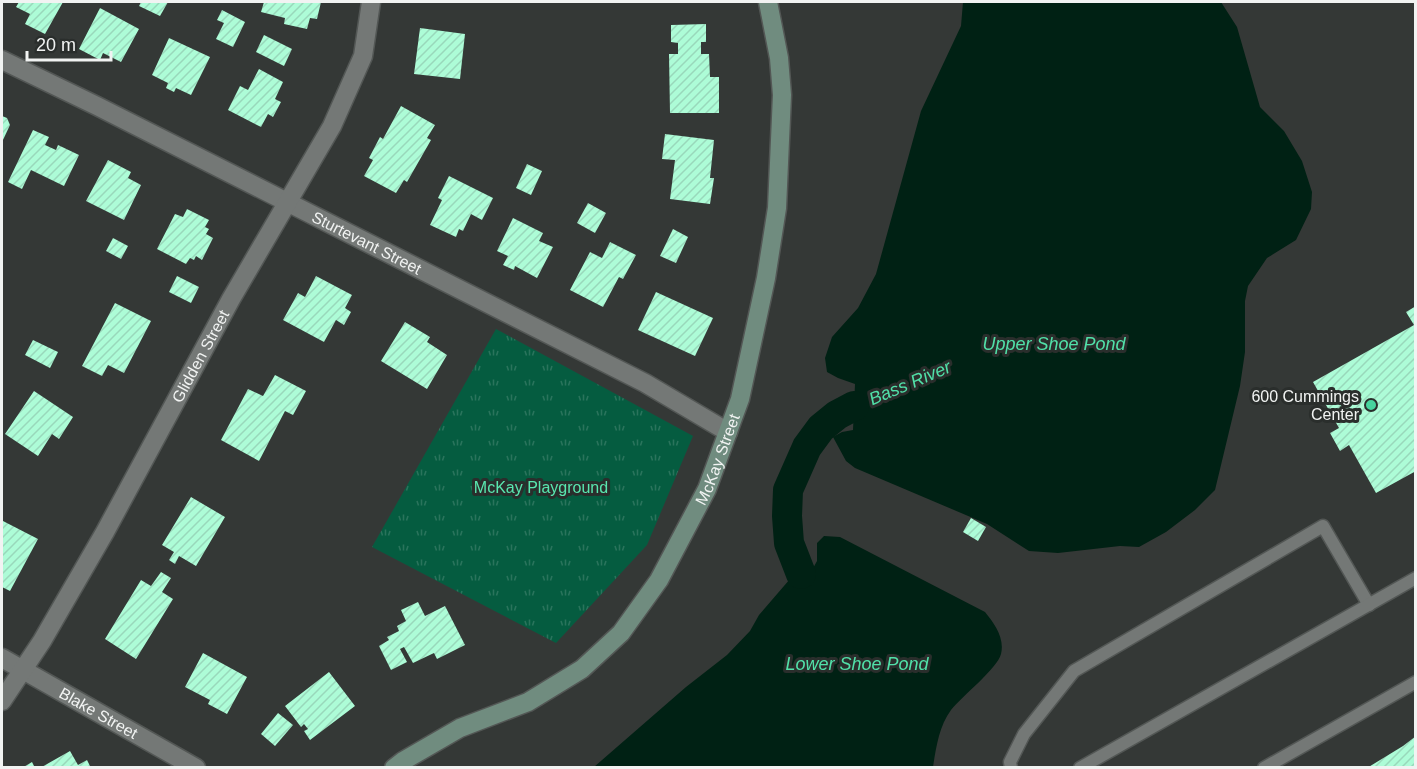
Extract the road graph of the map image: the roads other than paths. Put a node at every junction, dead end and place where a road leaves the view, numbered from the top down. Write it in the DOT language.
graph roads {
  1 [pos="371,2"];
  2 [pos="768,2"];
  3 [pos="2,60"];
  4 [pos="288,203"];
  5 [pos="728,432"];
  6 [pos="1416,578"];
  7 [pos="1369,605"];
  8 [pos="2,658"];
  9 [pos="23,669"];
  10 [pos="1416,681"];
  11 [pos="2,701"];
  12 [pos="196,768"];
  13 [pos="394,768"];
  14 [pos="1011,768"];
  15 [pos="1080,768"];
  16 [pos="1264,768"];
  1 -- 4 [label="street, Glidden Street"];
  2 -- 5 [label="main road, McKay Street"];
  3 -- 4 [label="street, Sturtevant Street"];
  4 -- 5 [label="street, Sturtevant Street"];
  4 -- 9 [label="street, Glidden Street"];
  5 -- 13 [label="main road, McKay Street"];
  6 -- 7 [label="lane"];
  7 -- 14 [label="lane"];
  7 -- 15 [label="lane"];
  8 -- 9 [label="street, Blake Street"];
  9 -- 11 [label="street, Glidden Street"];
  9 -- 12 [label="street, Blake Street"];
  10 -- 16 [label="lane"];
}
